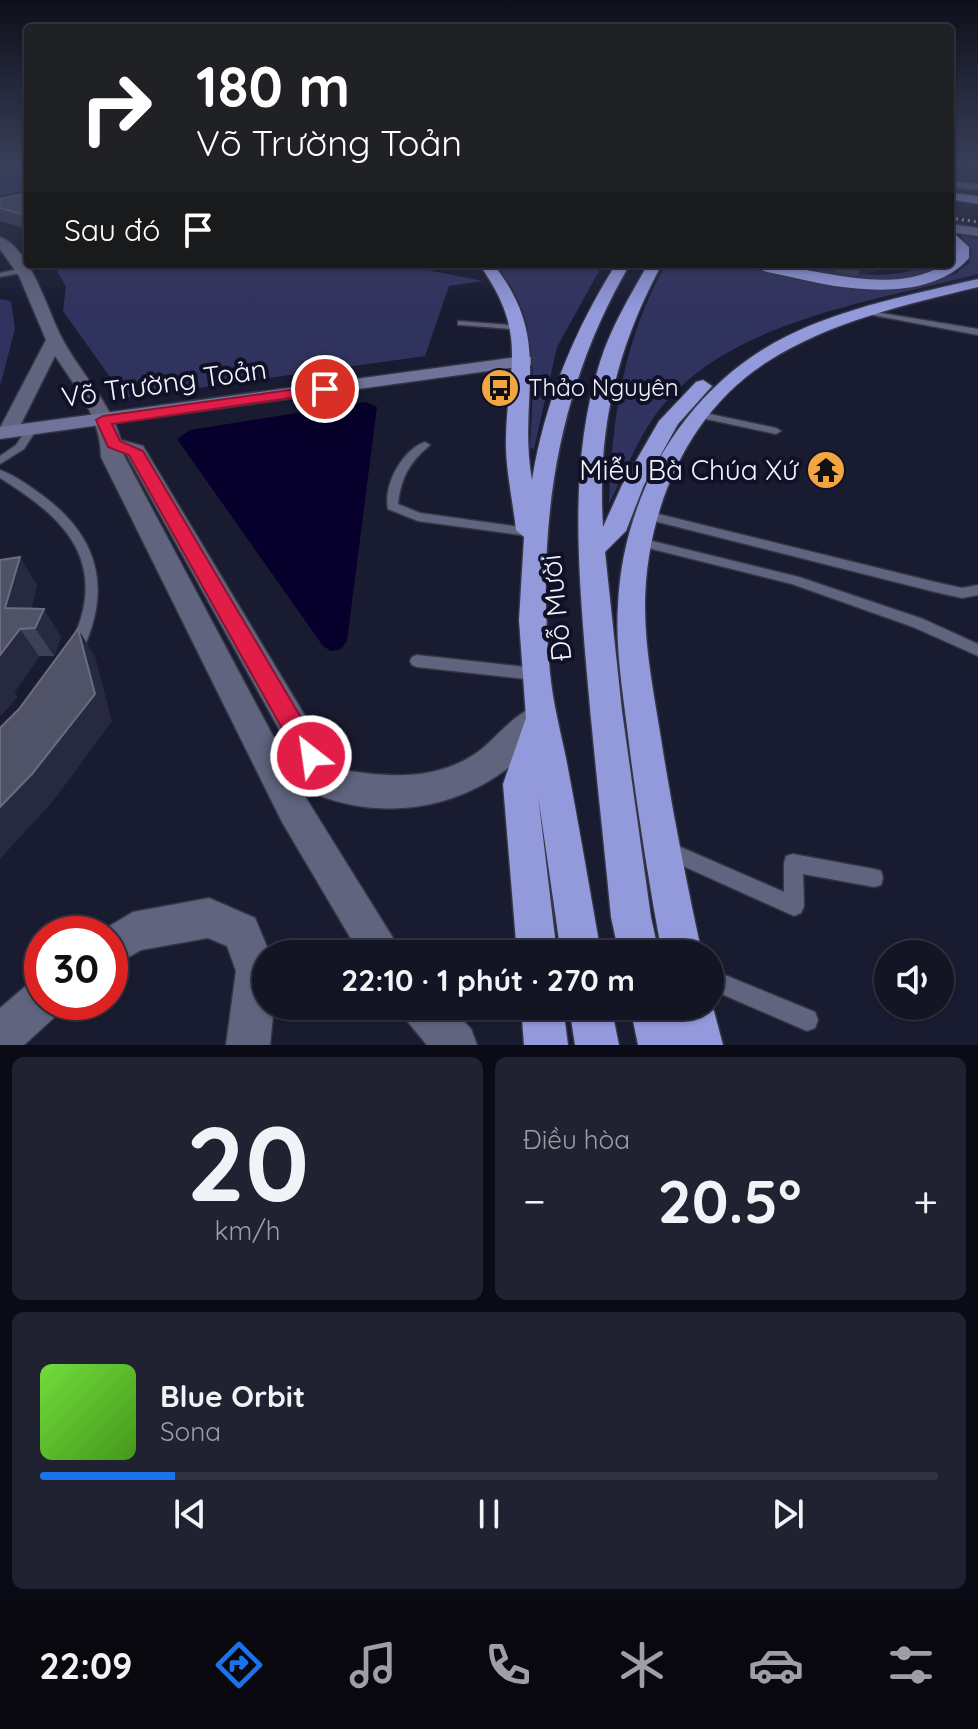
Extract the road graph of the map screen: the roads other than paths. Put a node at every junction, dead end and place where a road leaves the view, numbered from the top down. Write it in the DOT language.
graph roads {
  1 [pos="954,231"];
  2 [pos="978,232"];
  3 [pos="954,236"];
  4 [pos="0,241"];
  5 [pos="956,254"];
  6 [pos="22,261"];
  7 [pos="25,268"];
  8 [pos="480,268"];
  9 [pos="490,268"];
  10 [pos="608,268"];
  11 [pos="621,268"];
  12 [pos="653,268"];
  13 [pos="775,268"];
  14 [pos="953,268"];
  15 [pos="0,275"];
  16 [pos="978,280"];
  17 [pos="872,313"];
  18 [pos="461,323"];
  19 [pos="510,327"];
  20 [pos="978,332"];
  21 [pos="54,340"];
  22 [pos="520,362"];
  23 [pos="696,414"];
  24 [pos="32,429"];
  25 [pos="776,431"];
  26 [pos="108,432"];
  27 [pos="4,433"];
  28 [pos="425,445"];
  29 [pos="0,461"];
  30 [pos="0,473"];
  31 [pos="527,522"];
  32 [pos="643,529"];
  33 [pos="589,552"];
  34 [pos="534,580"];
  35 [pos="978,590"];
  36 [pos="978,650"];
  37 [pos="71,661"];
  38 [pos="417,661"];
  39 [pos="535,674"];
  40 [pos="543,714"];
  41 [pos="327,783"];
  42 [pos="294,810"];
  43 [pos="663,849"];
  44 [pos="874,878"];
  45 [pos="128,935"];
  46 [pos="374,940"];
  47 [pos="536,940"];
  48 [pos="579,940"];
  49 [pos="636,940"];
  50 [pos="679,940"];
  51 [pos="724,985"];
  52 [pos="24,1016"];
  53 [pos="434,1020"];
  54 [pos="543,1020"];
  55 [pos="593,1020"];
  56 [pos="654,1020"];
  57 [pos="696,1020"];
  58 [pos="807,1020"];
  59 [pos="0,1037"];
  60 [pos="248,1045"];
  61 [pos="455,1045"];
  62 [pos="546,1045"];
  63 [pos="597,1045"];
  64 [pos="660,1045"];
  65 [pos="701,1045"];
  1 -- 2 [label="street"];
  3 -- 5 [label="highway"];
  4 -- 6 [label="street"];
  6 -- 15 [label="lane"];
  7 -- 21 [label="street"];
  8 -- 19 [label="highway"];
  9 -- 22 [label="highway"];
  10 -- 31 [label="highway"];
  11 -- 34 [label="highway, Đỗ Mười"];
  12 -- 33 [label="highway, Đỗ Mười"];
  13 -- 14 [label="highway"];
  16 -- 17 [label="highway"];
  16 -- 33 [label="highway"];
  17 -- 20 [label="lane"];
  17 -- 23 [label="highway"];
  18 -- 19 [label="lane"];
  19 -- 22 [label="highway"];
  21 -- 26 [label="street"];
  21 -- 27 [label="street"];
  22 -- 26 [label="street, Võ Trường Toản"];
  22 -- 31 [label="highway"];
  23 -- 25 [label="lane"];
  23 -- 32 [label="highway"];
  24 -- 26 [label="street, Võ Trường Toản"];
  24 -- 27 [label="street, Võ Trường Toản"];
  24 -- 29 [label="lane"];
  26 -- 41 [label="street"];
  26 -- 42 [label="street"];
  28 -- 31 [label="lane"];
  30 -- 37 [label="lane"];
  31 -- 34 [label="highway"];
  32 -- 35 [label="lane"];
  32 -- 36 [label="lane"];
  32 -- 43 [label="highway"];
  33 -- 49 [label="highway, Đỗ Mười"];
  34 -- 39 [label="highway, Đỗ Mười"];
  38 -- 39 [label="lane"];
  39 -- 40 [label="highway, Đỗ Mười"];
  40 -- 41 [label="street"];
  40 -- 47 [label="highway, Đỗ Mười"];
  40 -- 48 [label="highway, Đỗ Mười"];
  41 -- 42 [label="street"];
  42 -- 46 [label="street"];
  43 -- 44 [label="lane"];
  43 -- 50 [label="highway"];
  45 -- 60 [label="street"];
  51 -- 58 [label="lane"];
  52 -- 59 [label="street"];
  53 -- 61 [label="street"];
  54 -- 62 [label="highway"];
  55 -- 63 [label="highway"];
  56 -- 64 [label="highway"];
  57 -- 65 [label="highway"];
}
